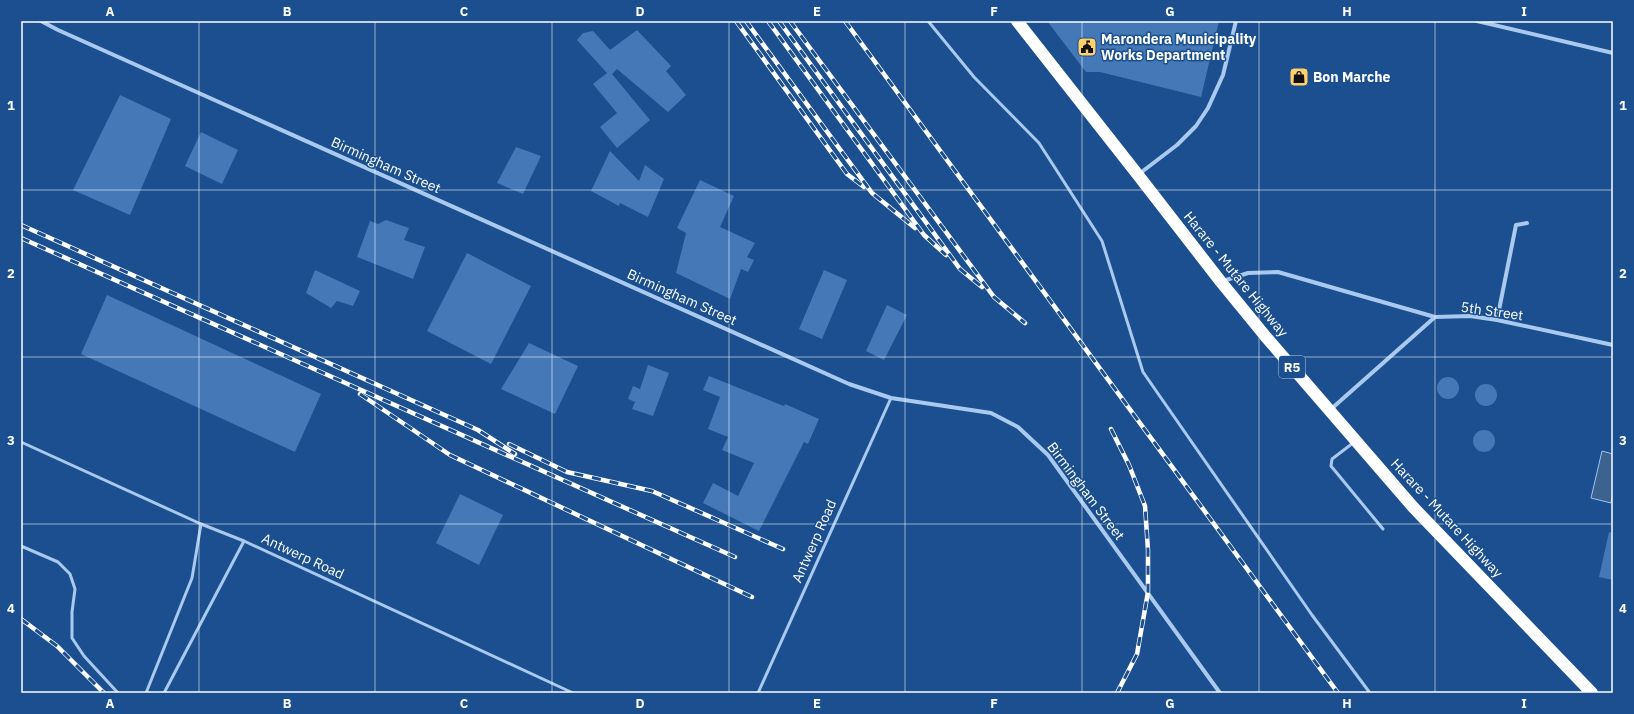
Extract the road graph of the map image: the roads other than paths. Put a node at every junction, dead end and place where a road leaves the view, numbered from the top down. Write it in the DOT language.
graph roads {
  1 [pos="40,21"];
  2 [pos="928,21"];
  3 [pos="1017,21"];
  4 [pos="1236,21"];
  5 [pos="1477,21"];
  6 [pos="1613,53"];
  7 [pos="1138,175"];
  8 [pos="1527,223"];
  9 [pos="1221,282"];
  10 [pos="1435,317"];
  11 [pos="1497,320"];
  12 [pos="1613,345"];
  13 [pos="891,398"];
  14 [pos="1330,410"];
  15 [pos="1356,440"];
  16 [pos="21,442"];
  17 [pos="201,524"];
  18 [pos="1383,529"];
  19 [pos="244,541"];
  20 [pos="21,546"];
  21 [pos="118,693"];
  22 [pos="146,693"];
  23 [pos="164,693"];
  24 [pos="574,693"];
  25 [pos="758,693"];
  26 [pos="1220,693"];
  27 [pos="1370,693"];
  28 [pos="1592,693"];
  1 -- 13 [label="street, Birmingham Street"];
  2 -- 27 [label="lane"];
  3 -- 7 [label="highway, Harare - Mutare Highway / R5"];
  4 -- 7 [label="street"];
  5 -- 6 [label="street"];
  7 -- 9 [label="highway, Harare - Mutare Highway / R5"];
  8 -- 11 [label="street"];
  9 -- 10 [label="street, 5th Street"];
  9 -- 14 [label="highway, Harare - Mutare Highway / R5"];
  10 -- 11 [label="street, 5th Street"];
  10 -- 14 [label="street"];
  11 -- 12 [label="street, 5th Street"];
  13 -- 25 [label="lane, Antwerp Road"];
  13 -- 26 [label="street, Birmingham Street"];
  14 -- 15 [label="highway, Harare - Mutare Highway / R5"];
  15 -- 18 [label="lane"];
  15 -- 28 [label="highway, Harare - Mutare Highway / R5"];
  16 -- 17 [label="lane, Antwerp Road"];
  17 -- 19 [label="lane, Antwerp Road"];
  17 -- 22 [label="lane"];
  19 -- 23 [label="lane"];
  19 -- 24 [label="lane, Antwerp Road"];
  20 -- 21 [label="lane"];
}
